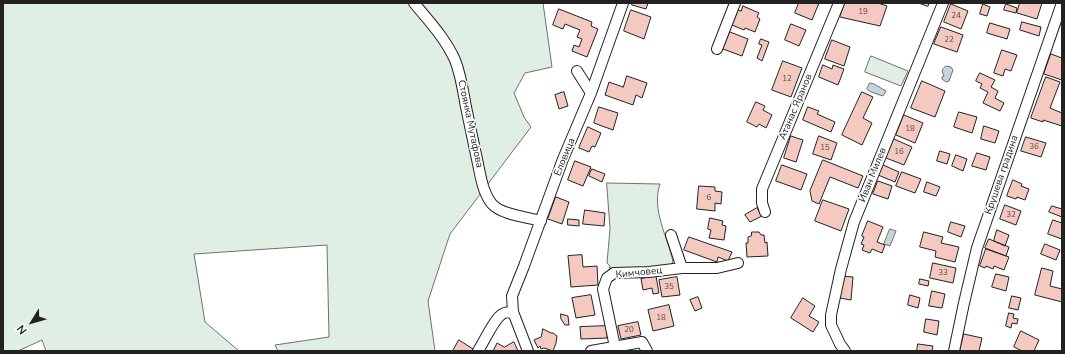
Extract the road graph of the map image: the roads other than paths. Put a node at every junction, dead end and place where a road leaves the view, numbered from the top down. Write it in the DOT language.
graph roads {
  1 [pos="414,3"];
  2 [pos="623,3"];
  3 [pos="735,3"];
  4 [pos="839,3"];
  5 [pos="943,3"];
  6 [pos="1062,3"];
  7 [pos="717,49"];
  8 [pos="578,70"];
  9 [pos="592,93"];
  10 [pos="765,212"];
  11 [pos="541,221"];
  12 [pos="671,234"];
  13 [pos="738,263"];
  14 [pos="682,268"];
  15 [pos="513,312"];
  16 [pos="615,347"];
  17 [pos="478,351"];
  18 [pos="528,351"];
  19 [pos="591,351"];
  20 [pos="647,351"];
  21 [pos="845,351"];
  22 [pos="954,351"];
  1 -- 11 [label="street, Стоянка Мутафова"];
  2 -- 9 [label="street, Еловица"];
  3 -- 7 [label="street"];
  4 -- 10 [label="street, Атанас Яранов"];
  5 -- 21 [label="street, Иван Милев"];
  6 -- 22 [label="street, Крушева градина"];
  8 -- 9 [label="street"];
  9 -- 11 [label="street, Еловица"];
  11 -- 15 [label="street, Еловица"];
  12 -- 14 [label="street"];
  13 -- 14 [label="street, Кимчовец"];
  14 -- 16 [label="street, Кимчовец"];
  15 -- 17 [label="street"];
  15 -- 18 [label="street"];
  16 -- 19 [label="street"];
  16 -- 20 [label="street"];
}
